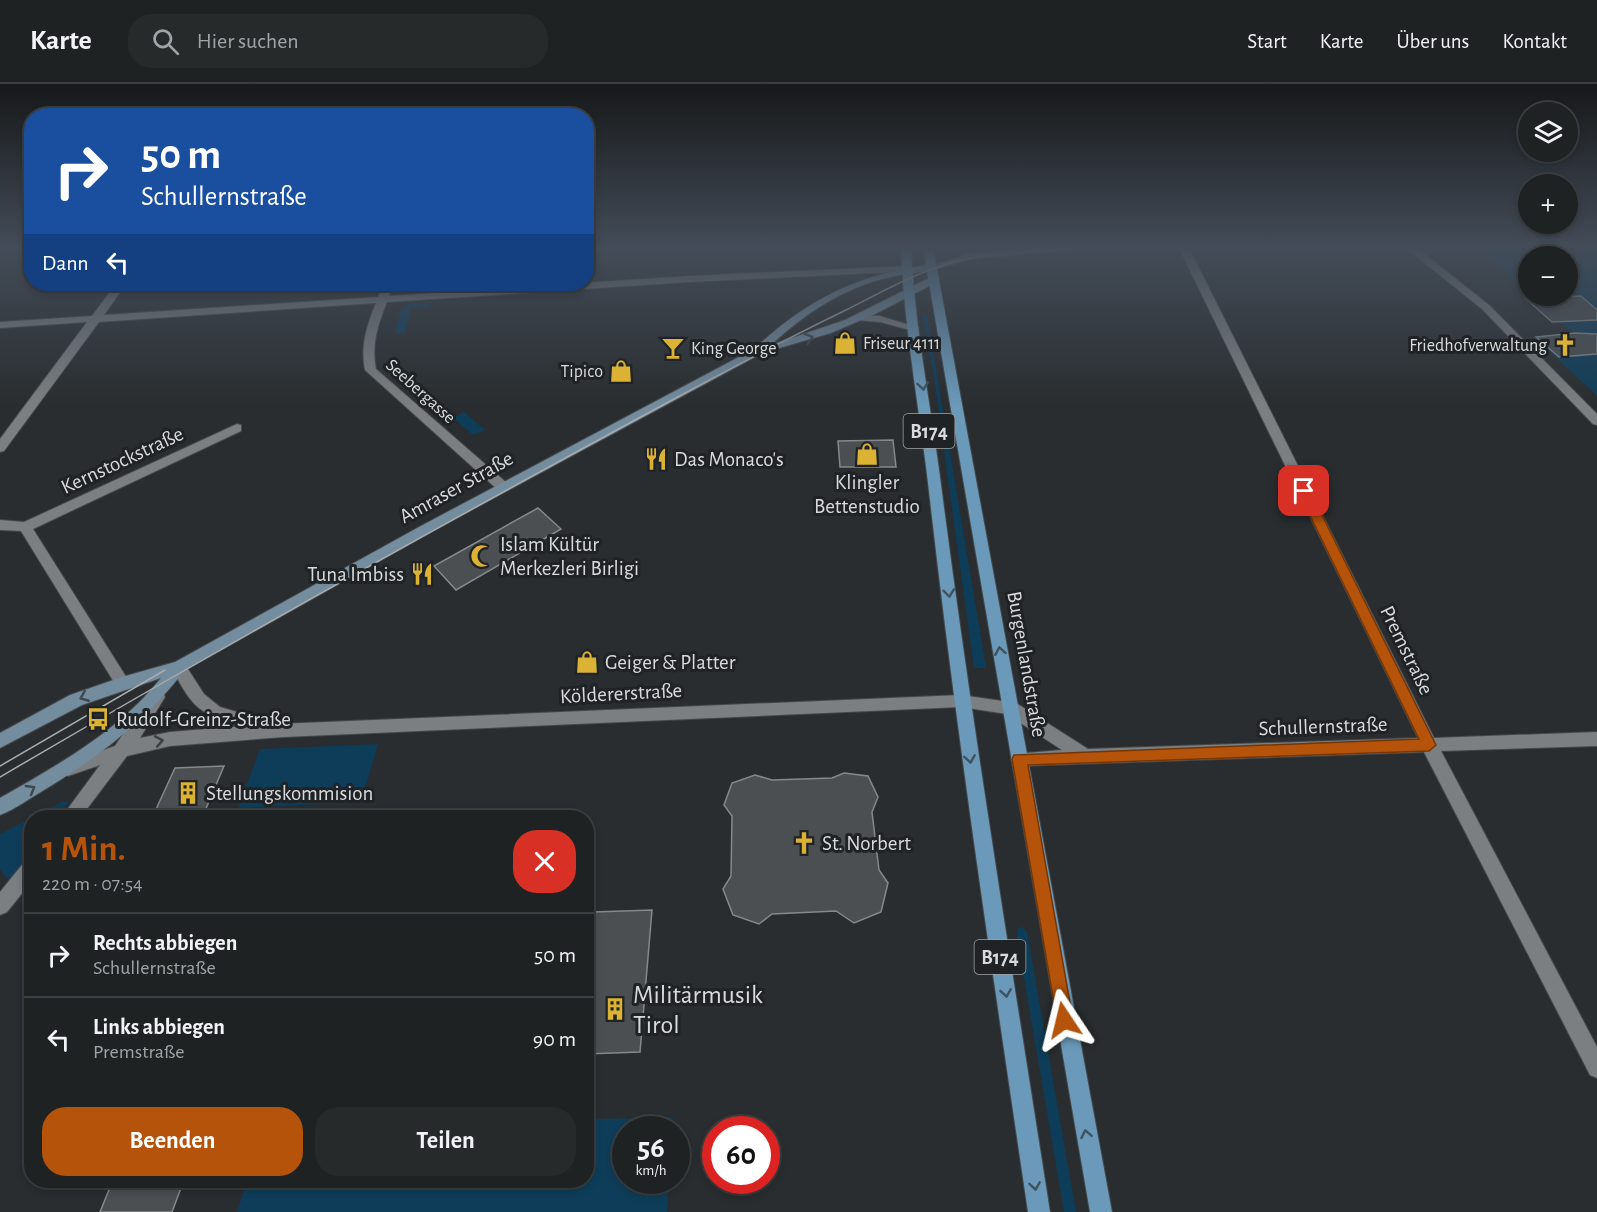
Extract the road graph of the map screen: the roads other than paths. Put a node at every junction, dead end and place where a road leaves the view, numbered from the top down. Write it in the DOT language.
graph roads {
  1 [pos="110,301"];
  2 [pos="383,301"];
  3 [pos="388,301"];
  4 [pos="824,301"];
  5 [pos="894,301"];
  6 [pos="909,301"];
  7 [pos="939,301"];
  8 [pos="1210,301"];
  9 [pos="1475,301"];
  10 [pos="858,318"];
  11 [pos="97,319"];
  12 [pos="0,325"];
  13 [pos="914,328"];
  14 [pos="758,351"];
  15 [pos="1597,421"];
  16 [pos="237,428"];
  17 [pos="0,448"];
  18 [pos="502,487"];
  19 [pos="0,525"];
  20 [pos="25,527"];
  21 [pos="179,667"];
  22 [pos="122,683"];
  23 [pos="157,697"];
  24 [pos="961,701"];
  25 [pos="1010,708"];
  26 [pos="284,730"];
  27 [pos="1597,739"];
  28 [pos="0,741"];
  29 [pos="1429,745"];
  30 [pos="121,750"];
  31 [pos="1086,757"];
  32 [pos="1019,759"];
  33 [pos="63,770"];
  34 [pos="0,807"];
  35 [pos="75,810"];
  36 [pos="24,876"];
  37 [pos="0,906"];
  38 [pos="1597,1068"];
  39 [pos="1040,1212"];
  40 [pos="1101,1212"];
  1 -- 11 [label="street"];
  2 -- 3 [label="street"];
  2 -- 11 [label="street"];
  2 -- 18 [label="street, Seebergasse"];
  4 -- 14 [label="street, Amraser Straße"];
  5 -- 10 [label="street, Amraser Straße"];
  6 -- 13 [label="main road, B174"];
  25 -- 7 [label="main road, Burgenlandstraße / B174, one-way"];
  8 -- 29 [label="street, Premstraße"];
  9 -- 15 [label="street"];
  10 -- 13 [label="street"];
  14 -- 10 [label="street, Amraser Straße, one-way"];
  11 -- 12 [label="street"];
  11 -- 17 [label="street"];
  13 -- 24 [label="main road, B174, one-way"];
  14 -- 18 [label="street, Amraser Straße"];
  16 -- 20 [label="street, Kernstockstraße"];
  18 -- 21 [label="street, Amraser Straße"];
  19 -- 20 [label="street"];
  20 -- 22 [label="street"];
  21 -- 22 [label="street, Amraser Straße"];
  21 -- 23 [label="street, Amraser Straße"];
  21 -- 26 [label="street, Köldererstraße"];
  22 -- 28 [label="street, Amraser Straße, one-way"];
  23 -- 30 [label="street"];
  23 -- 33 [label="street, Amraser Straße"];
  24 -- 25 [label="street, Köldererstraße"];
  24 -- 26 [label="street, Köldererstraße"];
  24 -- 39 [label="main road, B174, one-way"];
  25 -- 31 [label="street"];
  25 -- 32 [label="main road, Burgenlandstraße / B174"];
  30 -- 26 [label="street, Köldererstraße, one-way"];
  27 -- 29 [label="street, Schullernstraße"];
  29 -- 31 [label="street, Schullernstraße"];
  29 -- 38 [label="street, Premstraße"];
  30 -- 33 [label="street, Köldererstraße"];
  30 -- 35 [label="street"];
  31 -- 32 [label="street, Schullernstraße"];
  40 -- 32 [label="main road, Burgenlandstraße / B174, one-way"];
  34 -- 33 [label="street, Amraser Straße, one-way"];
  36 -- 37 [label="street"];
}
